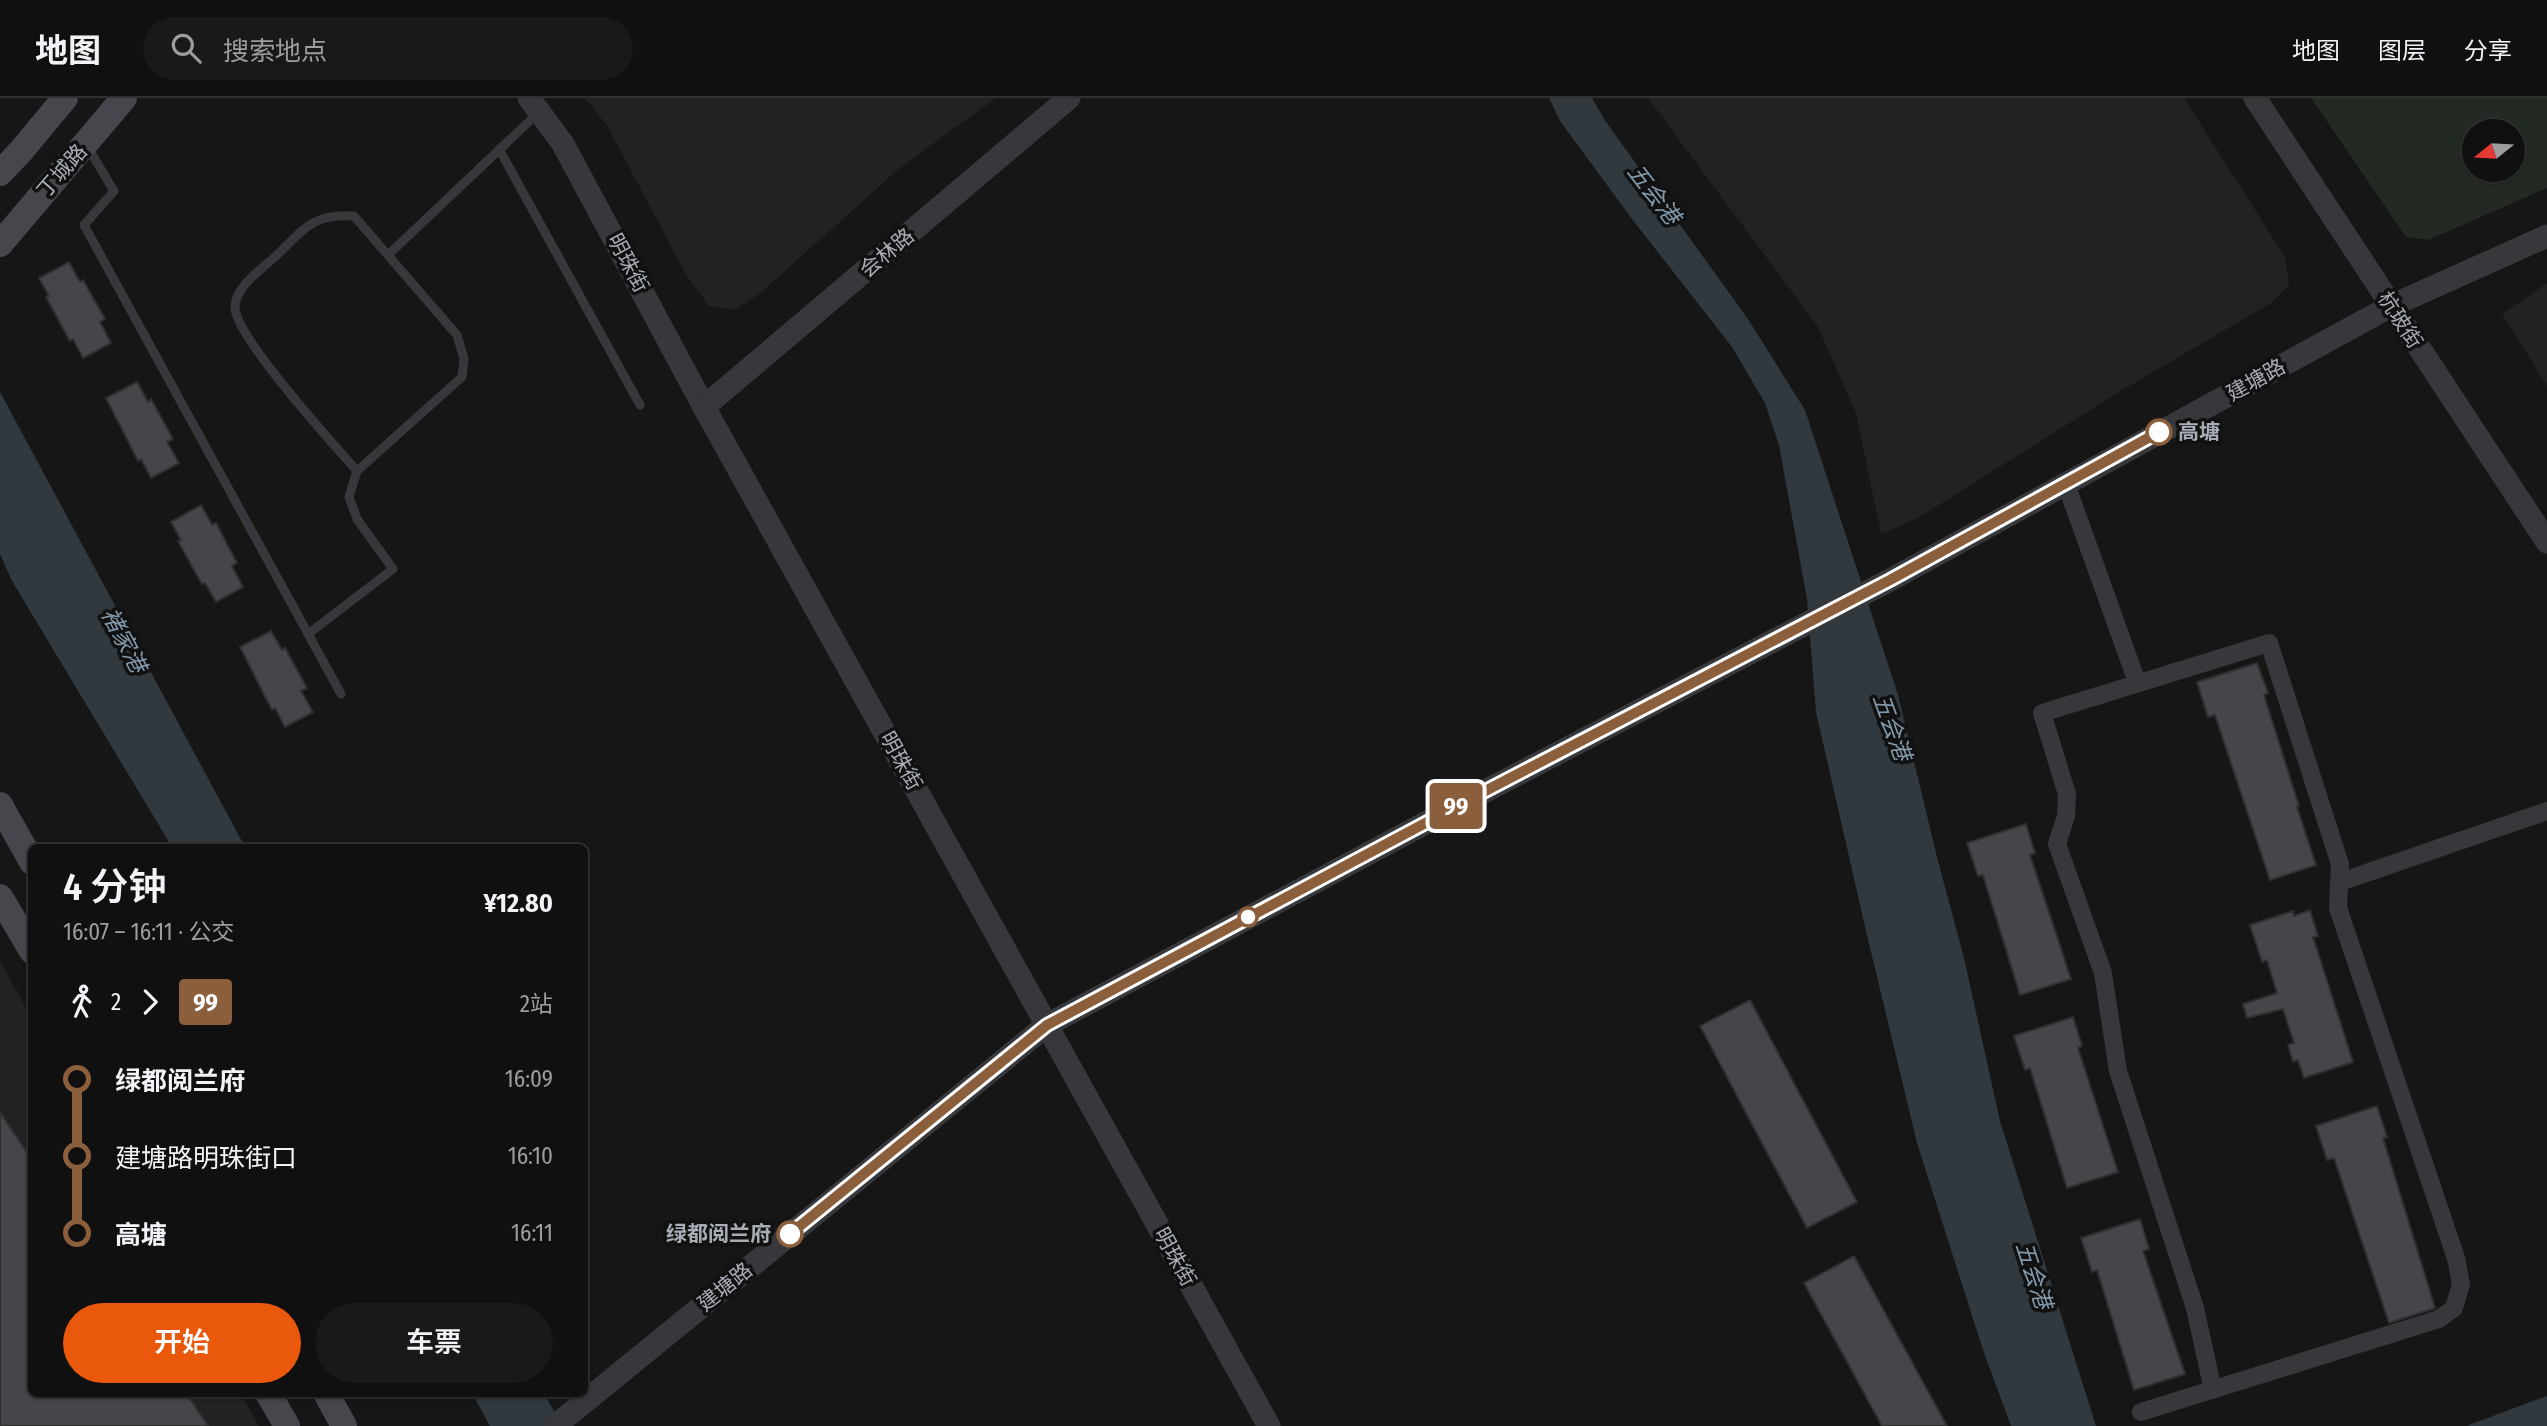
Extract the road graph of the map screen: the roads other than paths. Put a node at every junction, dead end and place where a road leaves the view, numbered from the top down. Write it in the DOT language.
graph roads {
  1 [pos="65,98"];
  2 [pos="124,98"];
  3 [pos="1069,98"];
  4 [pos="2255,98"];
  5 [pos="534,105"];
  6 [pos="86,144"];
  7 [pos="499,149"];
  8 [pos="0,173"];
  9 [pos="2547,236"];
  10 [pos="0,244"];
  11 [pos="388,255"];
  12 [pos="2391,306"];
  13 [pos="640,405"];
  14 [pos="704,407"];
  15 [pos="357,471"];
  16 [pos="2066,484"];
  17 [pos="2547,542"];
  18 [pos="308,634"];
  19 [pos="2137,682"];
  20 [pos="341,694"];
  21 [pos="0,805"];
  22 [pos="2547,811"];
  23 [pos="28,855"];
  24 [pos="2340,882"];
  25 [pos="0,897"];
  26 [pos="28,944"];
  27 [pos="1047,1025"];
  28 [pos="2213,1390"];
  29 [pos="270,1397"];
  30 [pos="328,1397"];
  31 [pos="2141,1412"];
  32 [pos="287,1426"];
  33 [pos="344,1426"];
  34 [pos="555,1426"];
  35 [pos="1269,1426"];
  1 -- 8 [label="main road, 丁城路"];
  2 -- 6 [label="main road, 丁城路"];
  3 -- 14 [label="street, 会林路"];
  4 -- 12 [label="street, 杭玻街"];
  5 -- 7 [label="lane"];
  5 -- 14 [label="street, 明珠街"];
  6 -- 10 [label="main road, 丁城路"];
  6 -- 18 [label="lane"];
  7 -- 11 [label="lane"];
  7 -- 13 [label="lane"];
  9 -- 12 [label="street, 建塘路"];
  11 -- 15 [label="lane"];
  11 -- 15 [label="lane"];
  12 -- 16 [label="street, 建塘路"];
  12 -- 17 [label="street, 杭玻街"];
  14 -- 27 [label="street, 明珠街"];
  15 -- 18 [label="lane"];
  16 -- 19 [label="street"];
  16 -- 27 [label="street, 建塘路"];
  18 -- 20 [label="lane"];
  19 -- 24 [label="street"];
  19 -- 28 [label="street"];
  21 -- 23 [label="main road"];
  22 -- 24 [label="street"];
  24 -- 28 [label="street"];
  25 -- 26 [label="main road"];
  27 -- 34 [label="street, 建塘路"];
  27 -- 35 [label="street, 明珠街"];
  28 -- 31 [label="street"];
  29 -- 32 [label="main road"];
  30 -- 33 [label="main road"];
}
